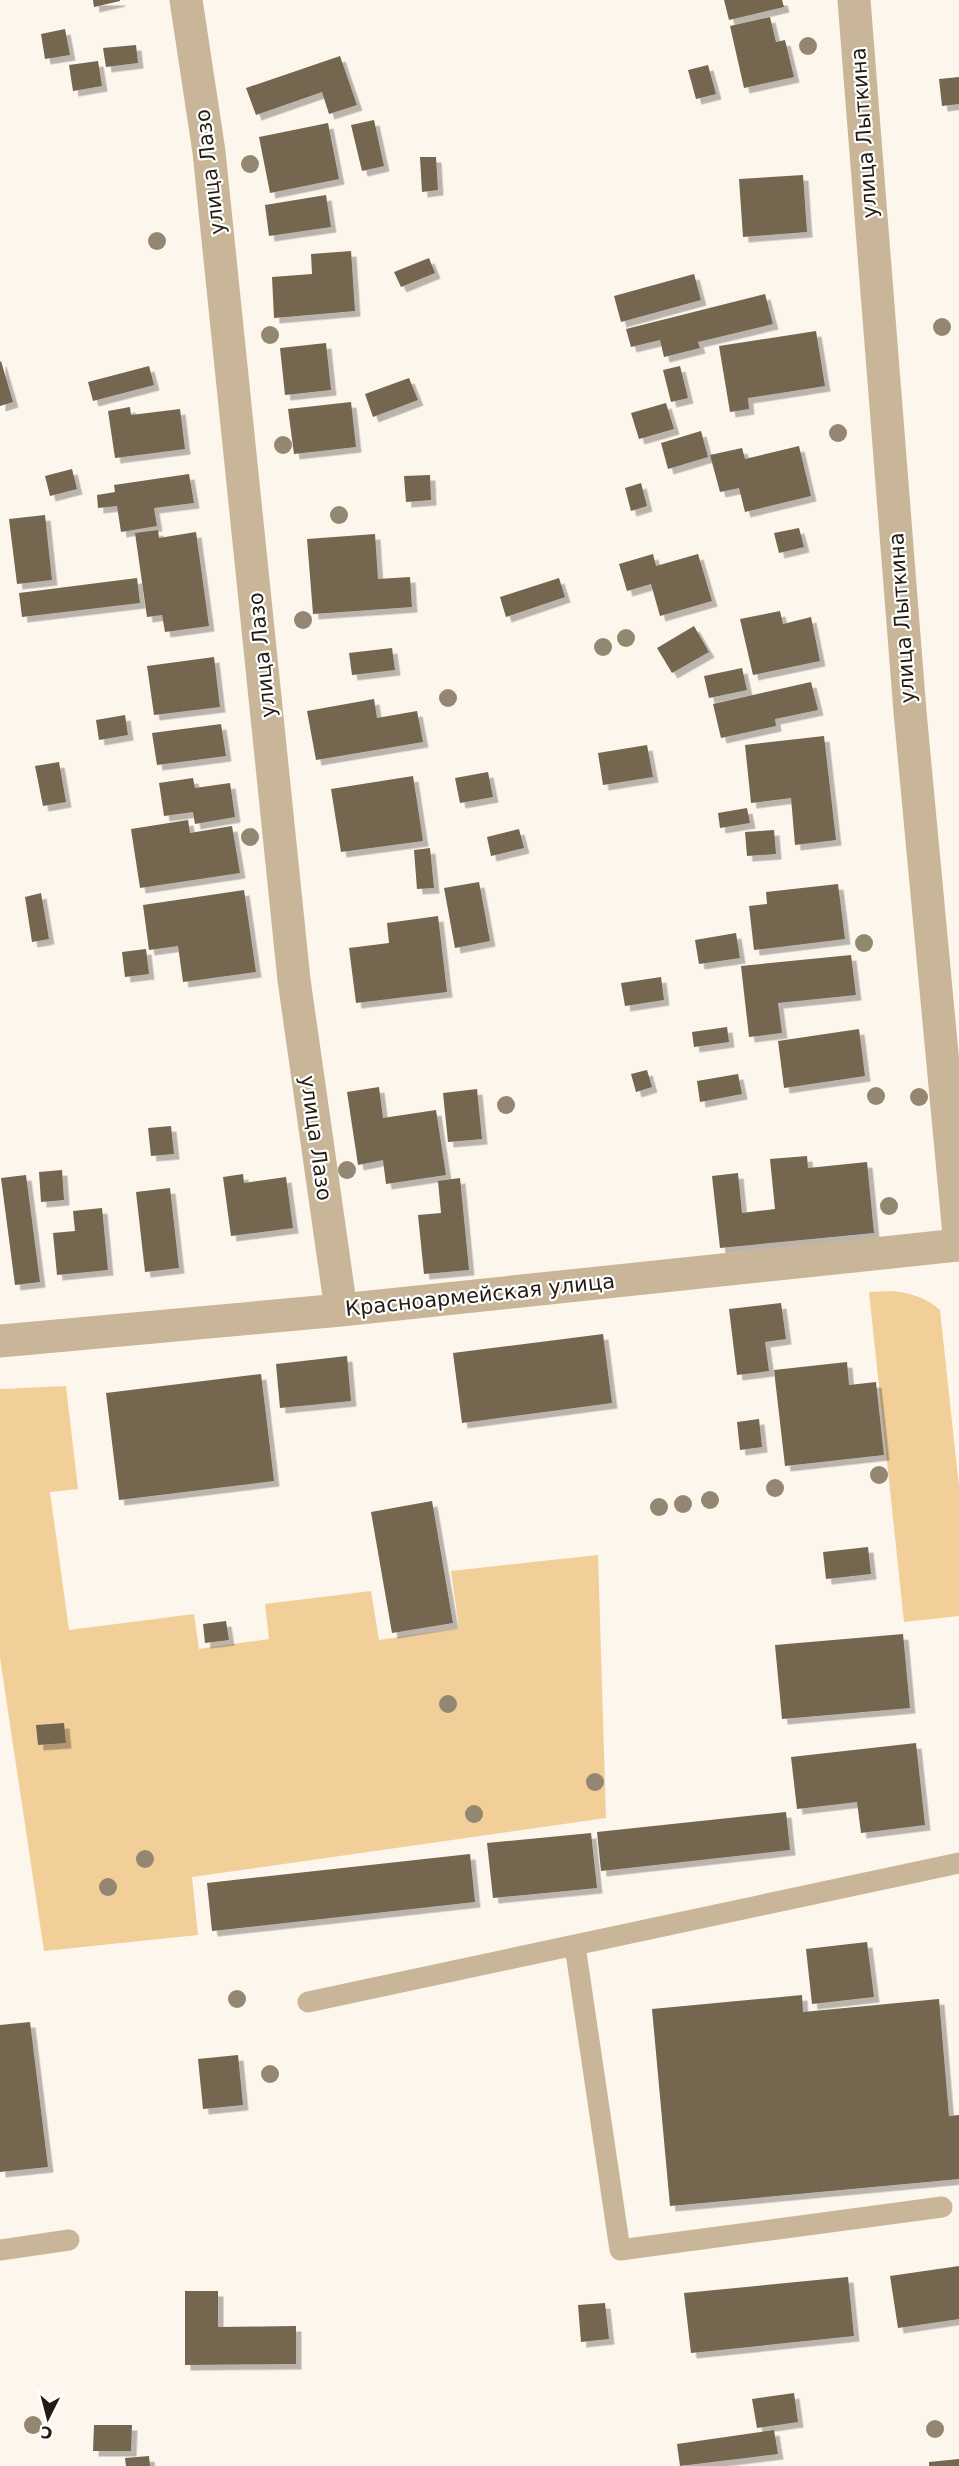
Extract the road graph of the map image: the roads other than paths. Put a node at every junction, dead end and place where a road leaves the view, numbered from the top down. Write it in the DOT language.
graph roads {
  1 [pos="186,0"];
  2 [pos="854,0"];
  3 [pos="959,1235"];
  4 [pos="959,1245"];
  5 [pos="340,1310"];
  6 [pos="0,1341"];
  7 [pos="959,1863"];
  8 [pos="575,1946"];
  9 [pos="308,2002"];
  10 [pos="942,2207"];
  11 [pos="69,2240"];
  12 [pos="0,2250"];
  1 -- 5 [label="street, улица Лазо"];
  2 -- 3 [label="street, улица Лыткина"];
  4 -- 5 [label="street, Красноармейская улица"];
  5 -- 6 [label="street, Красноармейская улица"];
  7 -- 8 [label="lane"];
  8 -- 9 [label="lane"];
  8 -- 10 [label="lane"];
  11 -- 12 [label="lane"];
}
